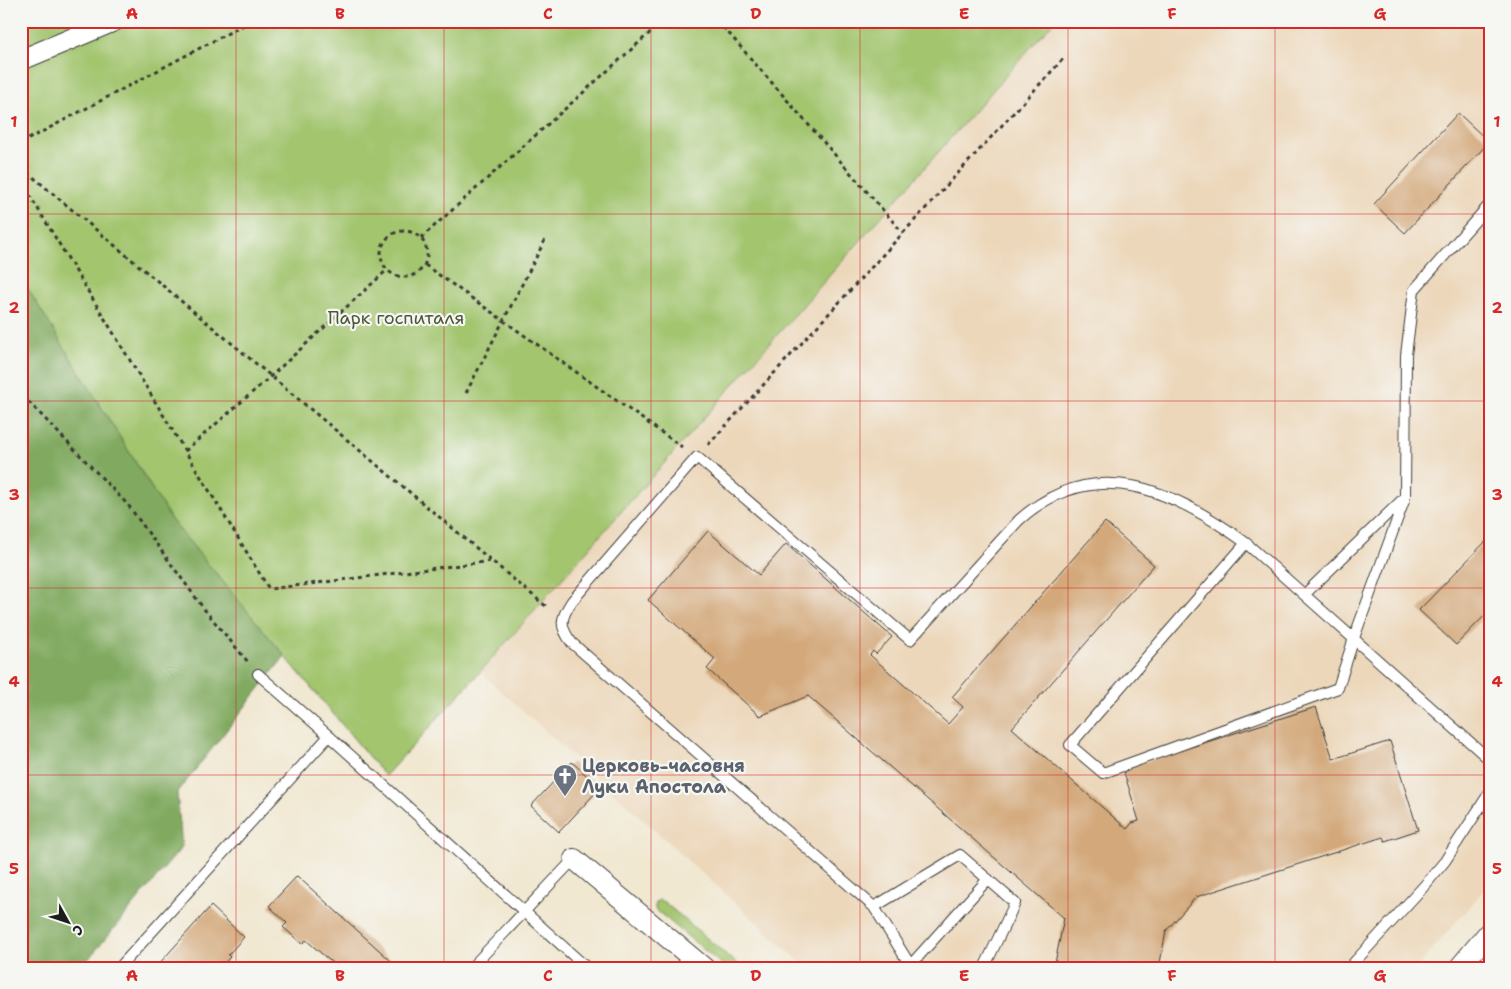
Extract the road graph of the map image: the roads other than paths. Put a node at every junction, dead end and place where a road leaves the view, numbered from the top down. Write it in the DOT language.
graph roads {
  1 [pos="114,21"];
  2 [pos="21,60"];
  3 [pos="1490,204"];
  4 [pos="1405,498"];
  5 [pos="1246,542"];
  6 [pos="1305,594"];
  7 [pos="1354,638"];
  8 [pos="258,674"];
  9 [pos="330,736"];
  10 [pos="1490,760"];
  11 [pos="1490,792"];
  12 [pos="574,859"];
  13 [pos="988,879"];
  14 [pos="874,908"];
  15 [pos="524,911"];
  16 [pos="1490,931"];
  17 [pos="910,967"];
  18 [pos="119,968"];
  19 [pos="471,968"];
  20 [pos="587,968"];
  21 [pos="704,968"];
  22 [pos="984,968"];
  23 [pos="1349,968"];
  24 [pos="1459,968"];
  1 -- 2 [label="street"];
  3 -- 4 [label="lane"];
  4 -- 6 [label="lane"];
  4 -- 7 [label="lane"];
  5 -- 6 [label="lane"];
  5 -- 7 [label="lane"];
  5 -- 14 [label="lane"];
  6 -- 7 [label="lane"];
  7 -- 10 [label="lane"];
  8 -- 9 [label="lane"];
  9 -- 15 [label="lane"];
  9 -- 18 [label="lane"];
  11 -- 23 [label="lane"];
  12 -- 15 [label="lane"];
  12 -- 21 [label="street"];
  13 -- 14 [label="lane"];
  13 -- 17 [label="lane"];
  13 -- 22 [label="lane"];
  14 -- 17 [label="lane"];
  15 -- 19 [label="lane"];
  15 -- 20 [label="lane"];
  16 -- 24 [label="street"];
}
